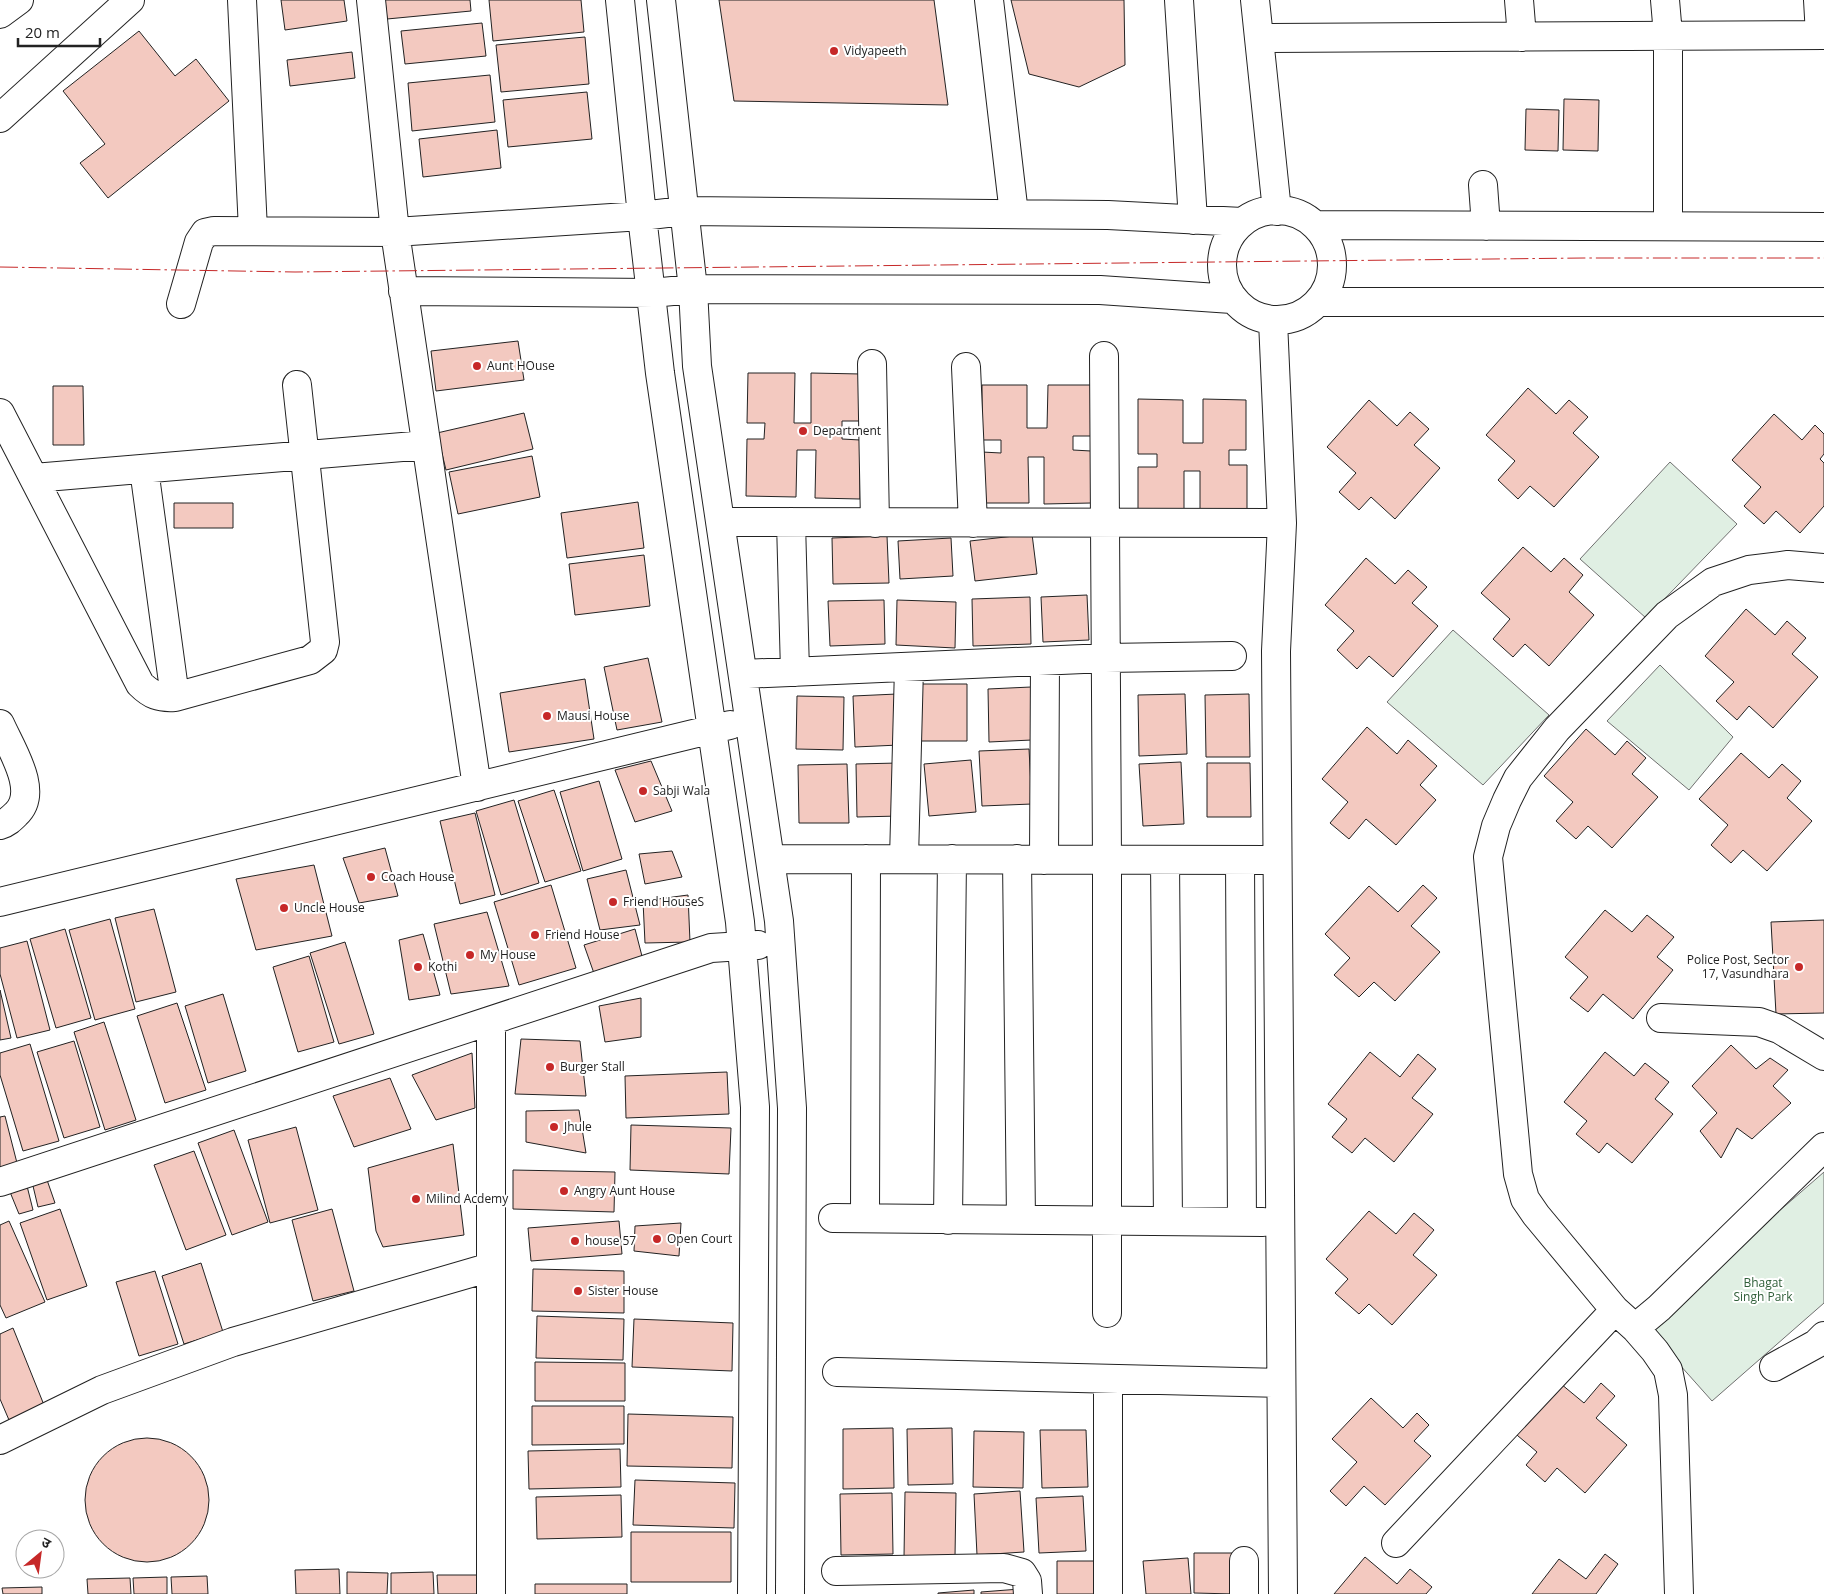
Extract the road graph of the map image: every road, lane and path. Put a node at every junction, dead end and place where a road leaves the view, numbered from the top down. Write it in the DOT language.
graph roads {
  1 [pos="19,0"];
  2 [pos="130,0"];
  3 [pos="242,0"];
  4 [pos="371,0"];
  5 [pos="620,0"];
  6 [pos="661,0"];
  7 [pos="988,0"];
  8 [pos="1179,0"];
  9 [pos="1255,0"];
  10 [pos="1519,0"];
  11 [pos="1665,0"];
  12 [pos="1818,0"];
  13 [pos="0,14"];
  14 [pos="1822,35"];
  15 [pos="1668,36"];
  16 [pos="1522,37"];
  17 [pos="1259,38"];
  18 [pos="0,118"];
  19 [pos="1483,185"];
  20 [pos="683,211"];
  21 [pos="1276,211"];
  22 [pos="1014,214"];
  23 [pos="642,216"];
  24 [pos="1194,220"];
  25 [pos="1242,222"];
  26 [pos="1315,225"];
  27 [pos="1486,226"];
  28 [pos="1668,226"];
  29 [pos="1824,227"];
  30 [pos="253,230"];
  31 [pos="394,232"];
  32 [pos="693,289"];
  33 [pos="403,291"];
  34 [pos="652,293"];
  35 [pos="1232,299"];
  36 [pos="1320,302"];
  37 [pos="1824,302"];
  38 [pos="181,304"];
  39 [pos="1272,321"];
  40 [pos="1104,356"];
  41 [pos="872,364"];
  42 [pos="966,367"];
  43 [pos="297,384"];
  44 [pos="0,412"];
  45 [pos="426,445"];
  46 [pos="304,456"];
  47 [pos="144,469"];
  48 [pos="34,478"];
  49 [pos="721,522"];
  50 [pos="791,522"];
  51 [pos="875,522"];
  52 [pos="973,523"];
  53 [pos="1105,523"];
  54 [pos="1282,523"];
  55 [pos="1824,568"];
  56 [pos="1232,656"];
  57 [pos="1106,658"];
  58 [pos="1045,661"];
  59 [pos="910,667"];
  60 [pos="795,672"];
  61 [pos="744,674"];
  62 [pos="175,697"];
  63 [pos="750,720"];
  64 [pos="0,724"];
  65 [pos="712,729"];
  66 [pos="478,787"];
  67 [pos="0,825"];
  68 [pos="770,859"];
  69 [pos="866,859"];
  70 [pos="904,859"];
  71 [pos="952,859"];
  72 [pos="1017,859"];
  73 [pos="1044,860"];
  74 [pos="1107,860"];
  75 [pos="1166,860"];
  76 [pos="1240,860"];
  77 [pos="1277,860"];
  78 [pos="0,902"];
  79 [pos="781,943"];
  80 [pos="742,946"];
  81 [pos="1662,1018"];
  82 [pos="491,1020"];
  83 [pos="1824,1056"];
  84 [pos="1824,1147"];
  85 [pos="0,1182"];
  86 [pos="864,1217"];
  87 [pos="833,1218"];
  88 [pos="948,1220"];
  89 [pos="1021,1220"];
  90 [pos="1107,1221"];
  91 [pos="1168,1221"];
  92 [pos="491,1266"];
  93 [pos="1615,1310"];
  94 [pos="1107,1313"];
  95 [pos="1635,1328"];
  96 [pos="1824,1336"];
  97 [pos="1774,1367"];
  98 [pos="837,1372"];
  99 [pos="1108,1379"];
  100 [pos="1281,1383"];
  101 [pos="0,1440"];
  102 [pos="1396,1543"];
  103 [pos="1244,1561"];
  104 [pos="836,1571"];
  105 [pos="491,1594"];
  106 [pos="752,1594"];
  107 [pos="790,1594"];
  108 [pos="1028,1594"];
  109 [pos="1108,1594"];
  110 [pos="1244,1594"];
  111 [pos="1283,1594"];
  112 [pos="1679,1594"];
  1 -- 13 [label="street"];
  2 -- 18 [label="street"];
  3 -- 30 [label="street"];
  4 -- 31 [label="street"];
  5 -- 23 [label="street"];
  6 -- 20 [label="street"];
  7 -- 22 [label="street"];
  8 -- 24 [label="street"];
  9 -- 17 [label="street"];
  10 -- 16 [label="street"];
  11 -- 15 [label="street"];
  12 -- 14 [label="street"];
  14 -- 15 [label="street"];
  15 -- 16 [label="street"];
  15 -- 28 [label="street"];
  16 -- 17 [label="street"];
  17 -- 21 [label="street"];
  19 -- 27 [label="street"];
  20 -- 22 [label="street"];
  20 -- 23 [label="street"];
  20 -- 32 [label="street"];
  21 -- 25 [label="street"];
  21 -- 26 [label="street"];
  22 -- 24 [label="street"];
  23 -- 31 [label="street"];
  23 -- 34 [label="street"];
  24 -- 25 [label="street"];
  25 -- 35 [label="street"];
  26 -- 27 [label="street"];
  26 -- 36 [label="street"];
  27 -- 28 [label="street"];
  28 -- 29 [label="street"];
  30 -- 31 [label="street"];
  30 -- 38 [label="street"];
  31 -- 33 [label="street"];
  32 -- 34 [label="street"];
  32 -- 35 [label="street"];
  32 -- 49 [label="street"];
  33 -- 34 [label="street"];
  33 -- 45 [label="street"];
  34 -- 65 [label="street"];
  35 -- 39 [label="street"];
  36 -- 37 [label="street"];
  36 -- 39 [label="street"];
  39 -- 54 [label="street"];
  40 -- 53 [label="street"];
  41 -- 51 [label="street"];
  42 -- 52 [label="street"];
  43 -- 46 [label="street"];
  44 -- 48 [label="street"];
  45 -- 46 [label="street"];
  45 -- 66 [label="street"];
  46 -- 47 [label="street"];
  46 -- 62 [label="street"];
  47 -- 48 [label="street"];
  47 -- 62 [label="street"];
  48 -- 62 [label="street"];
  49 -- 50 [label="street"];
  49 -- 61 [label="street"];
  50 -- 51 [label="street"];
  50 -- 60 [label="street"];
  51 -- 52 [label="street"];
  52 -- 53 [label="street"];
  53 -- 54 [label="street"];
  53 -- 57 [label="street"];
  54 -- 77 [label="street"];
  55 -- 93 [label="street"];
  56 -- 57 [label="street"];
  57 -- 58 [label="street"];
  57 -- 74 [label="street"];
  58 -- 59 [label="street"];
  58 -- 73 [label="street"];
  59 -- 60 [label="street"];
  59 -- 70 [label="street"];
  60 -- 61 [label="street"];
  61 -- 63 [label="street"];
  63 -- 65 [label="street"];
  63 -- 68 [label="street"];
  64 -- 67 [label="street"];
  65 -- 66 [label="street"];
  65 -- 80 [label="street"];
  66 -- 78 [label="street"];
  68 -- 69 [label="street"];
  68 -- 79 [label="street"];
  69 -- 70 [label="street"];
  69 -- 86 [label="street"];
  70 -- 71 [label="street"];
  71 -- 72 [label="street"];
  71 -- 88 [label="street"];
  72 -- 73 [label="street"];
  72 -- 89 [label="street"];
  73 -- 74 [label="street"];
  74 -- 75 [label="street"];
  74 -- 90 [label="street"];
  75 -- 76 [label="street"];
  75 -- 91 [label="street"];
  76 -- 77 [label="street"];
  76 -- 91 [label="street"];
  77 -- 100 [label="street"];
  79 -- 80 [label="street"];
  79 -- 107 [label="street"];
  80 -- 82 [label="street"];
  80 -- 106 [label="street"];
  81 -- 83 [label="street"];
  82 -- 85 [label="street"];
  82 -- 92 [label="street"];
  84 -- 95 [label="street"];
  86 -- 87 [label="street"];
  86 -- 88 [label="street"];
  88 -- 89 [label="street"];
  89 -- 90 [label="street"];
  90 -- 91 [label="street"];
  90 -- 94 [label="street"];
  92 -- 101 [label="street"];
  92 -- 105 [label="street"];
  93 -- 95 [label="street"];
  93 -- 102 [label="street"];
  95 -- 112 [label="street"];
  96 -- 97 [label="street"];
  98 -- 99 [label="street"];
  99 -- 100 [label="street"];
  99 -- 109 [label="street"];
  100 -- 111 [label="street"];
  103 -- 110 [label="street"];
  104 -- 108 [label="street"];
}
